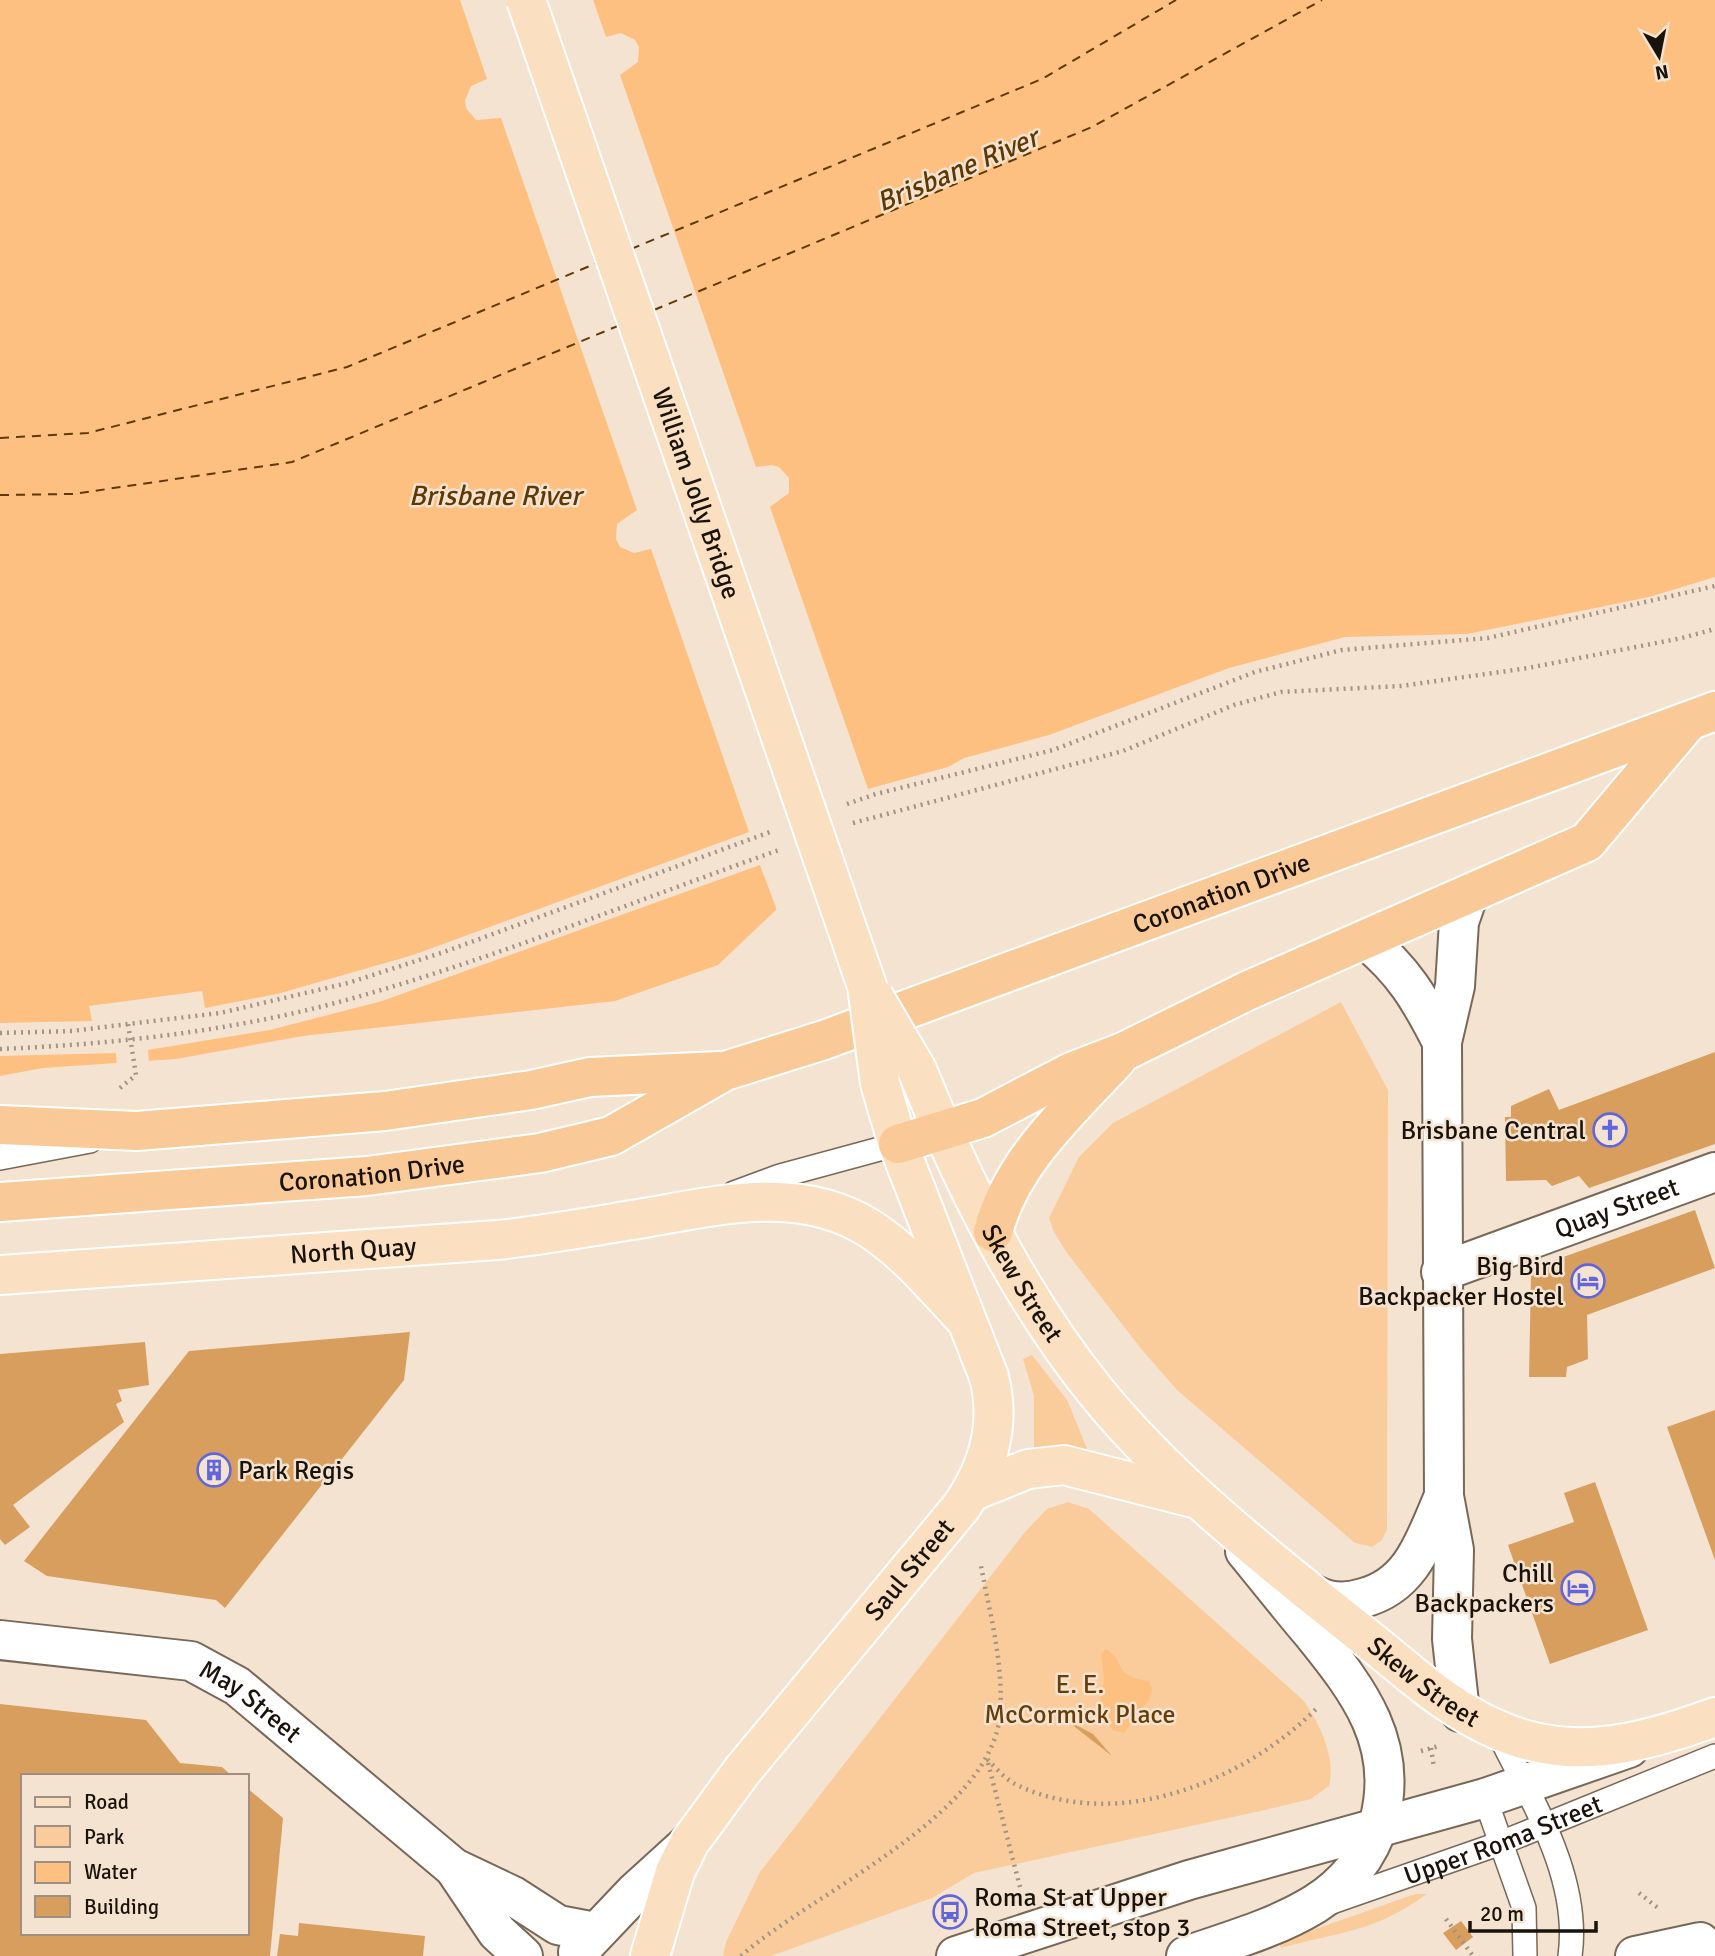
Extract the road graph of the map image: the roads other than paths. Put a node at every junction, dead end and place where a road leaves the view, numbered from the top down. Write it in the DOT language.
graph roads {
  1 [pos="526,0"];
  2 [pos="1702,716"];
  3 [pos="1468,896"];
  4 [pos="1366,940"];
  5 [pos="867,986"];
  6 [pos="1442,1042"];
  7 [pos="1124,1052"];
  8 [pos="725,1070"];
  9 [pos="10,1126"];
  10 [pos="137,1131"];
  11 [pos="943,1133"];
  12 [pos="898,1144"];
  13 [pos="0,1158"];
  14 [pos="1715,1172"];
  15 [pos="0,1202"];
  16 [pos="705,1207"];
  17 [pos="993,1232"];
  18 [pos="1441,1272"];
  19 [pos="0,1275"];
  20 [pos="964,1318"];
  21 [pos="971,1492"];
  22 [pos="1444,1496"];
  23 [pos="1205,1505"];
  24 [pos="1315,1595"];
  25 [pos="0,1640"];
  26 [pos="1715,1717"];
  27 [pos="1455,1727"];
  28 [pos="1677,1731"];
  29 [pos="1499,1732"];
  30 [pos="1715,1756"];
  31 [pos="1524,1785"];
  32 [pos="1485,1798"];
  33 [pos="1544,1826"];
  34 [pos="1378,1827"];
  35 [pos="690,1842"];
  36 [pos="1501,1843"];
  37 [pos="454,1868"];
  38 [pos="1287,1917"];
  39 [pos="585,1944"];
  40 [pos="1715,1954"];
  41 [pos="523,1956"];
  42 [pos="650,1956"];
  43 [pos="956,1956"];
  44 [pos="1186,1956"];
  45 [pos="1525,1956"];
  46 [pos="1570,1956"];
  47 [pos="1635,1956"];
  1 -- 5 [label="main road, William Jolly Bridge, bridge"];
  2 -- 3 [label="highway"];
  2 -- 8 [label="highway, Coronation Drive"];
  3 -- 4 [label="highway"];
  3 -- 6 [label="street"];
  4 -- 6 [label="street"];
  4 -- 7 [label="highway"];
  5 -- 11 [label="main road, William Jolly Bridge, bridge"];
  5 -- 12 [label="main road, William Jolly Bridge, bridge"];
  6 -- 18 [label="street"];
  7 -- 11 [label="highway"];
  7 -- 17 [label="highway"];
  8 -- 10 [label="highway, Coronation Drive"];
  8 -- 15 [label="highway, Coronation Drive"];
  9 -- 10 [label="highway, Coronation Drive"];
  10 -- 13 [label="lane"];
  11 -- 12 [label="highway"];
  11 -- 17 [label="main road, Skew Street"];
  12 -- 16 [label="lane, North Quay"];
  12 -- 20 [label="main road, Saul Street"];
  14 -- 18 [label="street, Quay Street"];
  16 -- 19 [label="main road, North Quay"];
  16 -- 20 [label="main road, North Quay"];
  17 -- 23 [label="main road, Skew Street"];
  18 -- 22 [label="street"];
  20 -- 21 [label="main road, Saul Street"];
  21 -- 23 [label="main road"];
  21 -- 35 [label="main road, Saul Street"];
  22 -- 24 [label="street"];
  22 -- 27 [label="street"];
  23 -- 24 [label="main road, Skew Street"];
  23 -- 34 [label="street, Skew Street"];
  24 -- 27 [label="main road, Skew Street"];
  25 -- 37 [label="street, May Street"];
  26 -- 28 [label="main road, Upper Roma Street"];
  27 -- 29 [label="main road, Skew Street"];
  28 -- 29 [label="main road, Skew Street"];
  28 -- 31 [label="street, Upper Roma Street"];
  29 -- 31 [label="lane"];
  30 -- 33 [label="lane, Upper Roma Street"];
  31 -- 32 [label="street, Upper Roma Street"];
  31 -- 33 [label="lane"];
  32 -- 34 [label="street, Upper Roma Street"];
  32 -- 36 [label="lane"];
  33 -- 36 [label="lane, Upper Roma Street"];
  33 -- 46 [label="lane"];
  34 -- 38 [label="street, Upper Roma Street"];
  34 -- 43 [label="street, Upper Roma Street"];
  35 -- 39 [label="street, May Street"];
  35 -- 42 [label="main road, Saul Street"];
  36 -- 38 [label="lane, Upper Roma Street"];
  36 -- 45 [label="lane"];
  37 -- 39 [label="street, May Street"];
  37 -- 41 [label="street, May Street"];
  38 -- 44 [label="street, Upper Roma Street"];
  40 -- 47 [label="street"];
}
